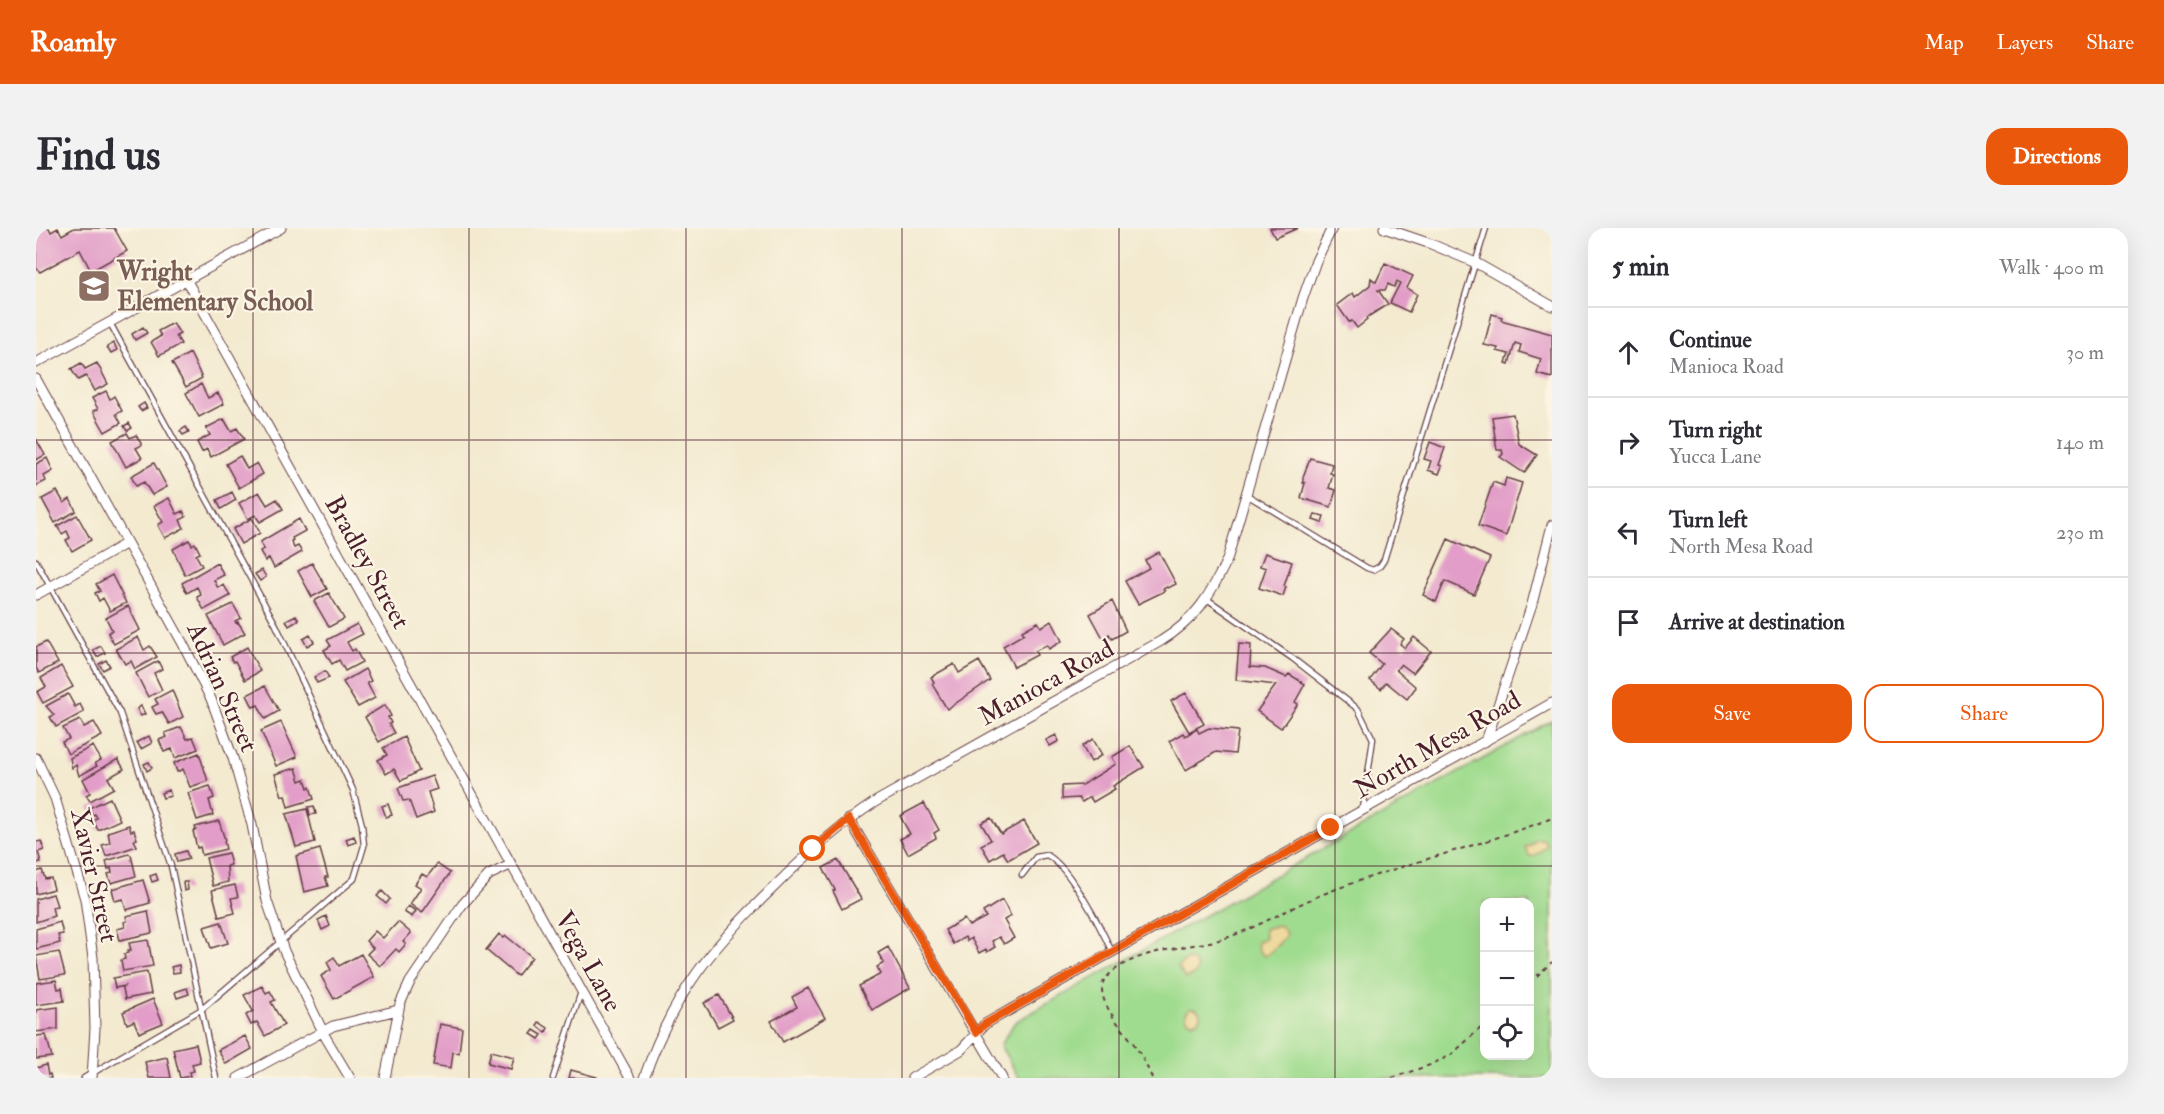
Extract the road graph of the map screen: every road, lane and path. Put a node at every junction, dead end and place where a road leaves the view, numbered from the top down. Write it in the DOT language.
graph roads {
  1 [pos="281,228"];
  2 [pos="1332,228"];
  3 [pos="1384,228"];
  4 [pos="1486,228"];
  5 [pos="1476,263"];
  6 [pos="187,280"];
  7 [pos="1552,306"];
  8 [pos="110,323"];
  9 [pos="36,363"];
  10 [pos="36,379"];
  11 [pos="1247,495"];
  12 [pos="1552,525"];
  13 [pos="127,543"];
  14 [pos="36,561"];
  15 [pos="50,587"];
  16 [pos="36,595"];
  17 [pos="1207,599"];
  18 [pos="1552,703"];
  19 [pos="1486,741"];
  20 [pos="36,758"];
  21 [pos="1363,810"];
  22 [pos="1552,818"];
  23 [pos="849,819"];
  24 [pos="510,865"];
  25 [pos="1022,875"];
  26 [pos="281,943"];
  27 [pos="1112,952"];
  28 [pos="1552,962"];
  29 [pos="1534,978"];
  30 [pos="581,991"];
  31 [pos="202,1009"];
  32 [pos="399,1010"];
  33 [pos="1480,1029"];
  34 [pos="323,1031"];
  35 [pos="976,1032"];
  36 [pos="89,1077"];
  37 [pos="216,1078"];
  38 [pos="237,1078"];
  39 [pos="350,1078"];
  40 [pos="385,1078"];
  41 [pos="553,1078"];
  42 [pos="630,1078"];
  43 [pos="644,1078"];
  44 [pos="912,1078"];
  45 [pos="1002,1078"];
  46 [pos="1152,1078"];
  47 [pos="1392,1078"];
  1 -- 6 [label="street"];
  2 -- 11 [label="street, Manioca Road"];
  3 -- 5 [label="street"];
  4 -- 5 [label="lane"];
  5 -- 7 [label="street"];
  5 -- 11 [label="lane"];
  6 -- 8 [label="street"];
  6 -- 24 [label="street, Bradley Street"];
  8 -- 9 [label="street"];
  8 -- 26 [label="lane"];
  10 -- 13 [label="street, Adrian Street"];
  11 -- 17 [label="street, Manioca Road"];
  12 -- 19 [label="street"];
  13 -- 15 [label="street"];
  13 -- 26 [label="street, Adrian Street"];
  14 -- 15 [label="lane"];
  15 -- 16 [label="street"];
  15 -- 31 [label="lane"];
  17 -- 21 [label="lane"];
  17 -- 23 [label="street, Manioca Road"];
  18 -- 19 [label="street, North Mesa Road"];
  19 -- 21 [label="street, North Mesa Road"];
  20 -- 36 [label="street, Xavier Street"];
  21 -- 27 [label="street, North Mesa Road"];
  22 -- 46 [label="path"];
  23 -- 35 [label="street"];
  23 -- 43 [label="street, Manioca Road"];
  24 -- 30 [label="street, Vega Lane"];
  24 -- 32 [label="street"];
  25 -- 27 [label="lane"];
  26 -- 31 [label="lane"];
  26 -- 34 [label="street, Adrian Street"];
  27 -- 35 [label="street, North Mesa Road"];
  28 -- 29 [label="path"];
  30 -- 41 [label="lane"];
  30 -- 42 [label="street, Vega Lane"];
  31 -- 36 [label="lane"];
  31 -- 37 [label="lane"];
  32 -- 34 [label="street"];
  32 -- 40 [label="street"];
  33 -- 47 [label="path"];
  34 -- 38 [label="street"];
  34 -- 39 [label="street, Adrian Street"];
  35 -- 44 [label="street, North Mesa Road"];
  35 -- 45 [label="street"];
}
